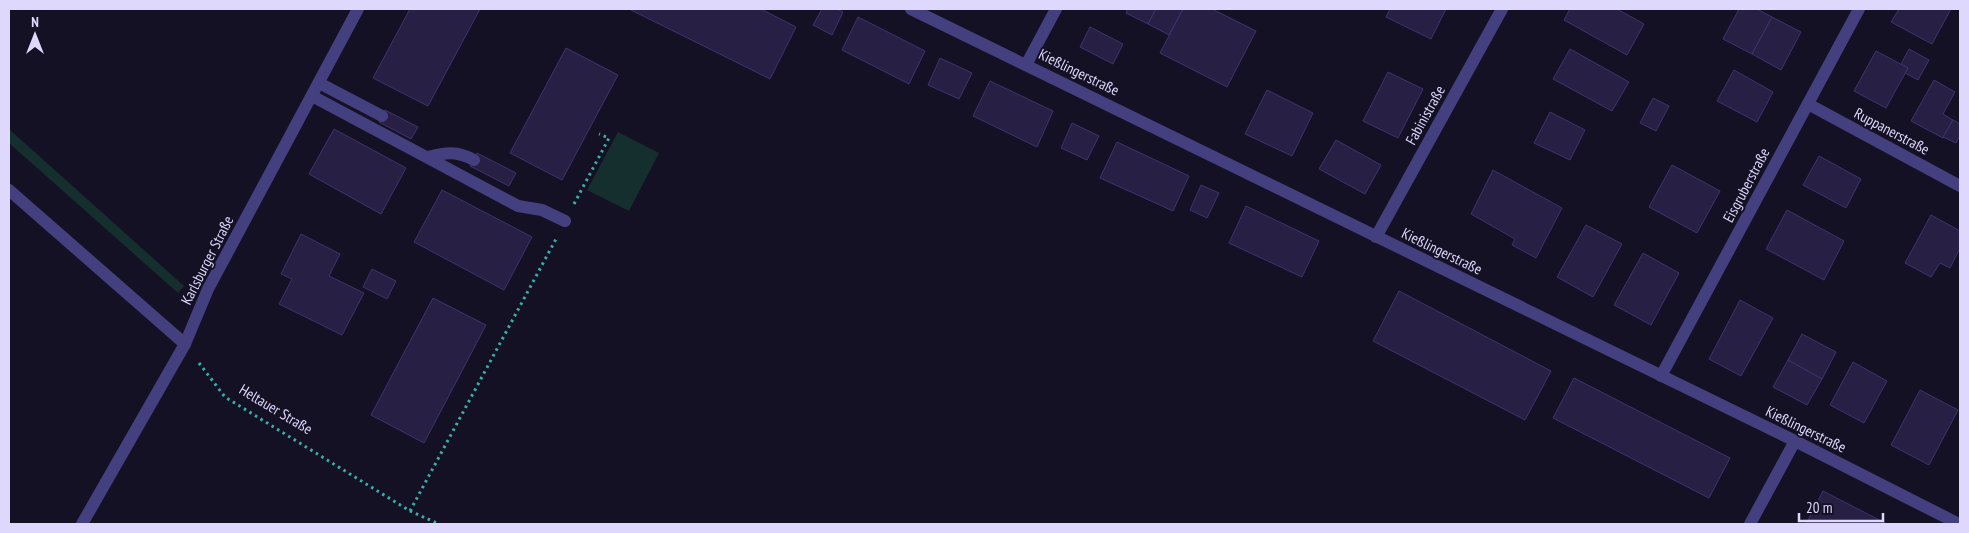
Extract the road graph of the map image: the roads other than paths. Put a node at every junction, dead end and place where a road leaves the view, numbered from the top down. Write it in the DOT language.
graph roads {
  1 [pos="358,9"];
  2 [pos="911,9"];
  3 [pos="1056,9"];
  4 [pos="1502,9"];
  5 [pos="1859,9"];
  6 [pos="1026,65"];
  7 [pos="319,83"];
  8 [pos="312,96"];
  9 [pos="1808,104"];
  10 [pos="382,116"];
  11 [pos="428,157"];
  12 [pos="474,160"];
  13 [pos="1960,186"];
  14 [pos="9,190"];
  15 [pos="565,221"];
  16 [pos="1376,237"];
  17 [pos="185,344"];
  18 [pos="1661,376"];
  19 [pos="1795,441"];
  20 [pos="82,524"];
  21 [pos="1750,524"];
  22 [pos="1959,524"];
  1 -- 7 [label="street, Karlsburger Straße"];
  2 -- 6 [label="street, Kießlingerstraße"];
  3 -- 6 [label="street"];
  4 -- 16 [label="street, Fabinistraße"];
  5 -- 9 [label="street, Eisgruberstraße"];
  6 -- 16 [label="street, Kießlingerstraße"];
  7 -- 8 [label="street, Karlsburger Straße"];
  7 -- 10 [label="street"];
  8 -- 11 [label="street"];
  8 -- 17 [label="street, Karlsburger Straße"];
  9 -- 13 [label="street, Ruppanerstraße"];
  9 -- 18 [label="street, Eisgruberstraße"];
  11 -- 12 [label="street"];
  11 -- 15 [label="street"];
  14 -- 17 [label="street"];
  16 -- 18 [label="street, Kießlingerstraße"];
  17 -- 20 [label="street, Karlsburger Straße"];
  18 -- 19 [label="street, Kießlingerstraße"];
  19 -- 21 [label="street"];
  19 -- 22 [label="street, Kießlingerstraße"];
}
